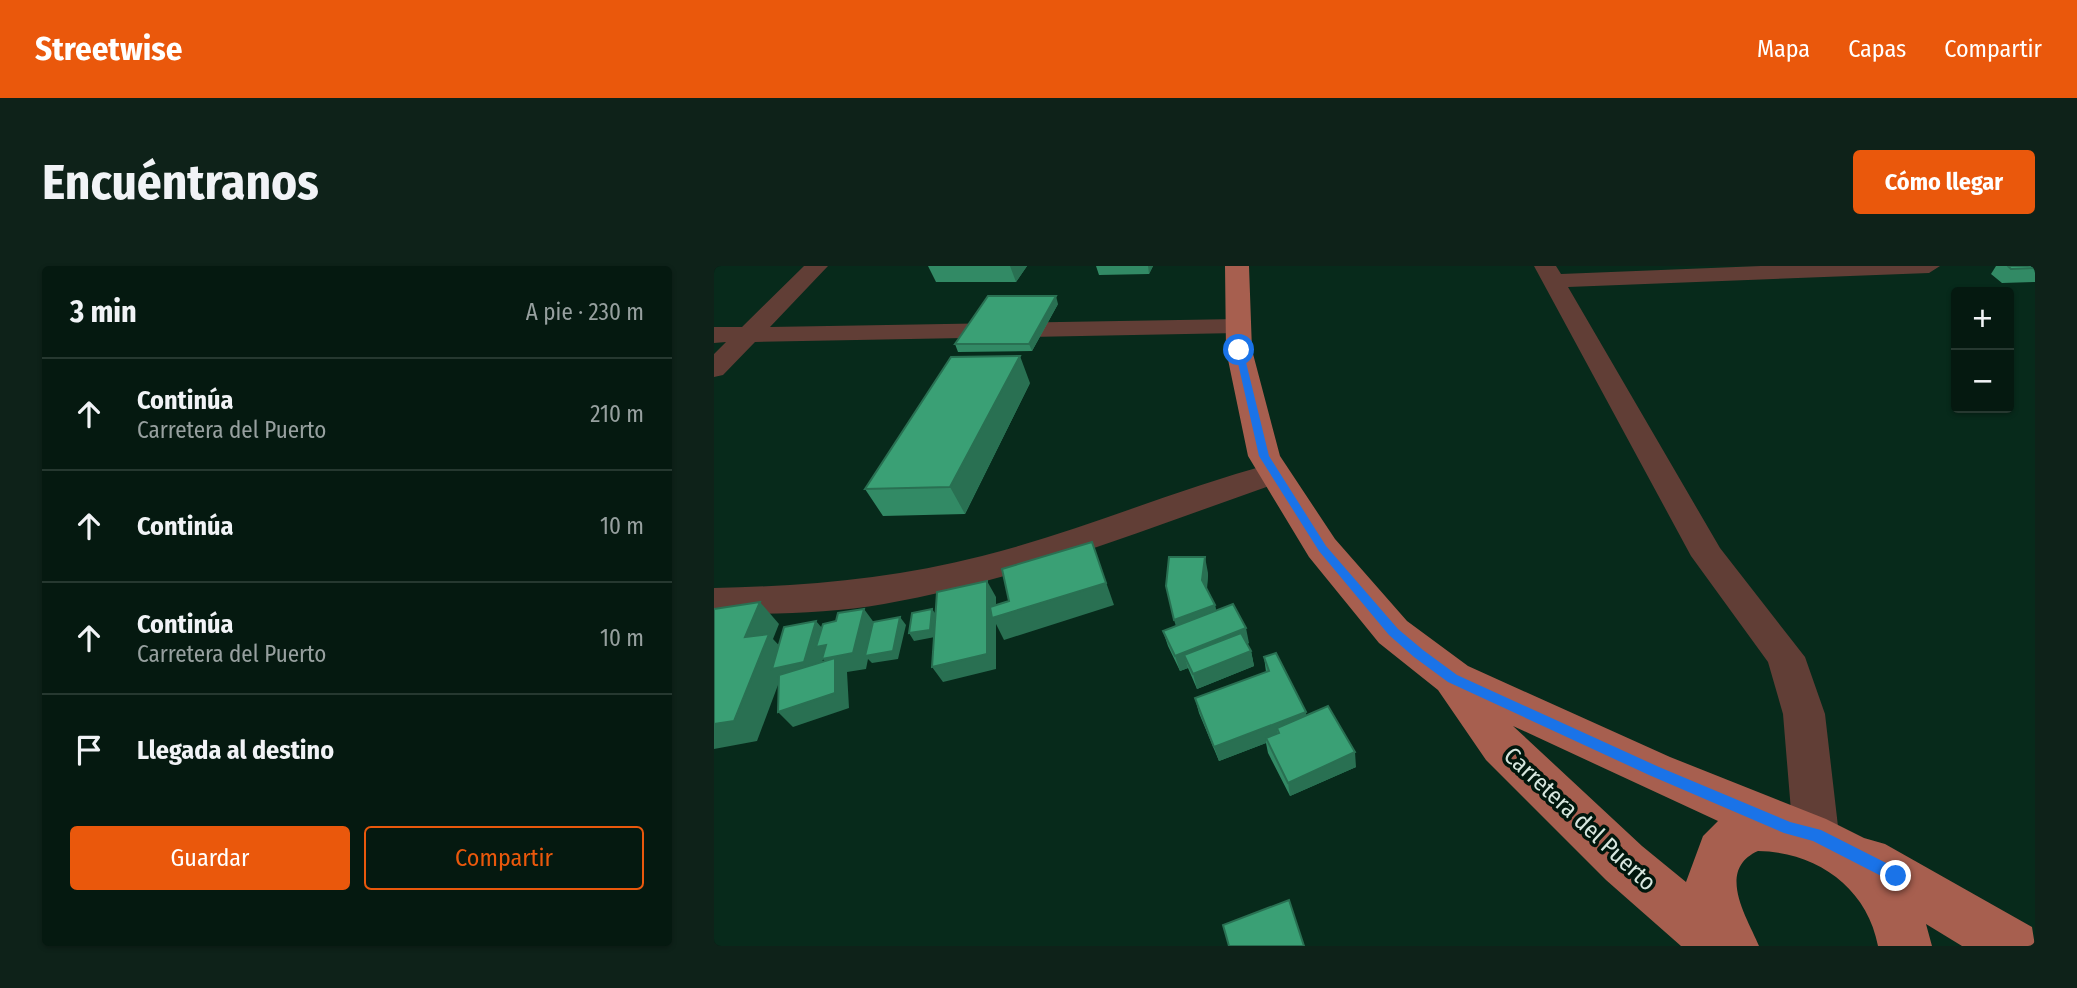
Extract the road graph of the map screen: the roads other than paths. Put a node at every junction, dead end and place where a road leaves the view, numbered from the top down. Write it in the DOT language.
graph roads {
  1 [pos="817,266"];
  2 [pos="1237,266"];
  3 [pos="1929,266"];
  4 [pos="1557,271"];
  5 [pos="1238,326"];
  6 [pos="748,334"];
  7 [pos="714,335"];
  8 [pos="714,369"];
  9 [pos="1275,473"];
  10 [pos="714,601"];
  11 [pos="1453,678"];
  12 [pos="1815,838"];
  13 [pos="1722,946"];
  14 [pos="1732,946"];
  15 [pos="1905,946"];
  16 [pos="2013,946"];
  1 -- 6 [label="street"];
  2 -- 5 [label="main road, Carretera del Puerto"];
  3 -- 4 [label="street"];
  4 -- 12 [label="street"];
  5 -- 6 [label="street"];
  5 -- 9 [label="main road, Carretera del Puerto"];
  6 -- 7 [label="street"];
  6 -- 8 [label="street"];
  9 -- 10 [label="street"];
  9 -- 11 [label="main road, Carretera del Puerto"];
  11 -- 12 [label="main road, Carretera del Puerto"];
  11 -- 13 [label="main road, Carretera del Puerto"];
  12 -- 14 [label="main road"];
  12 -- 15 [label="main road"];
  12 -- 16 [label="main road, Carretera del Puerto"];
}
